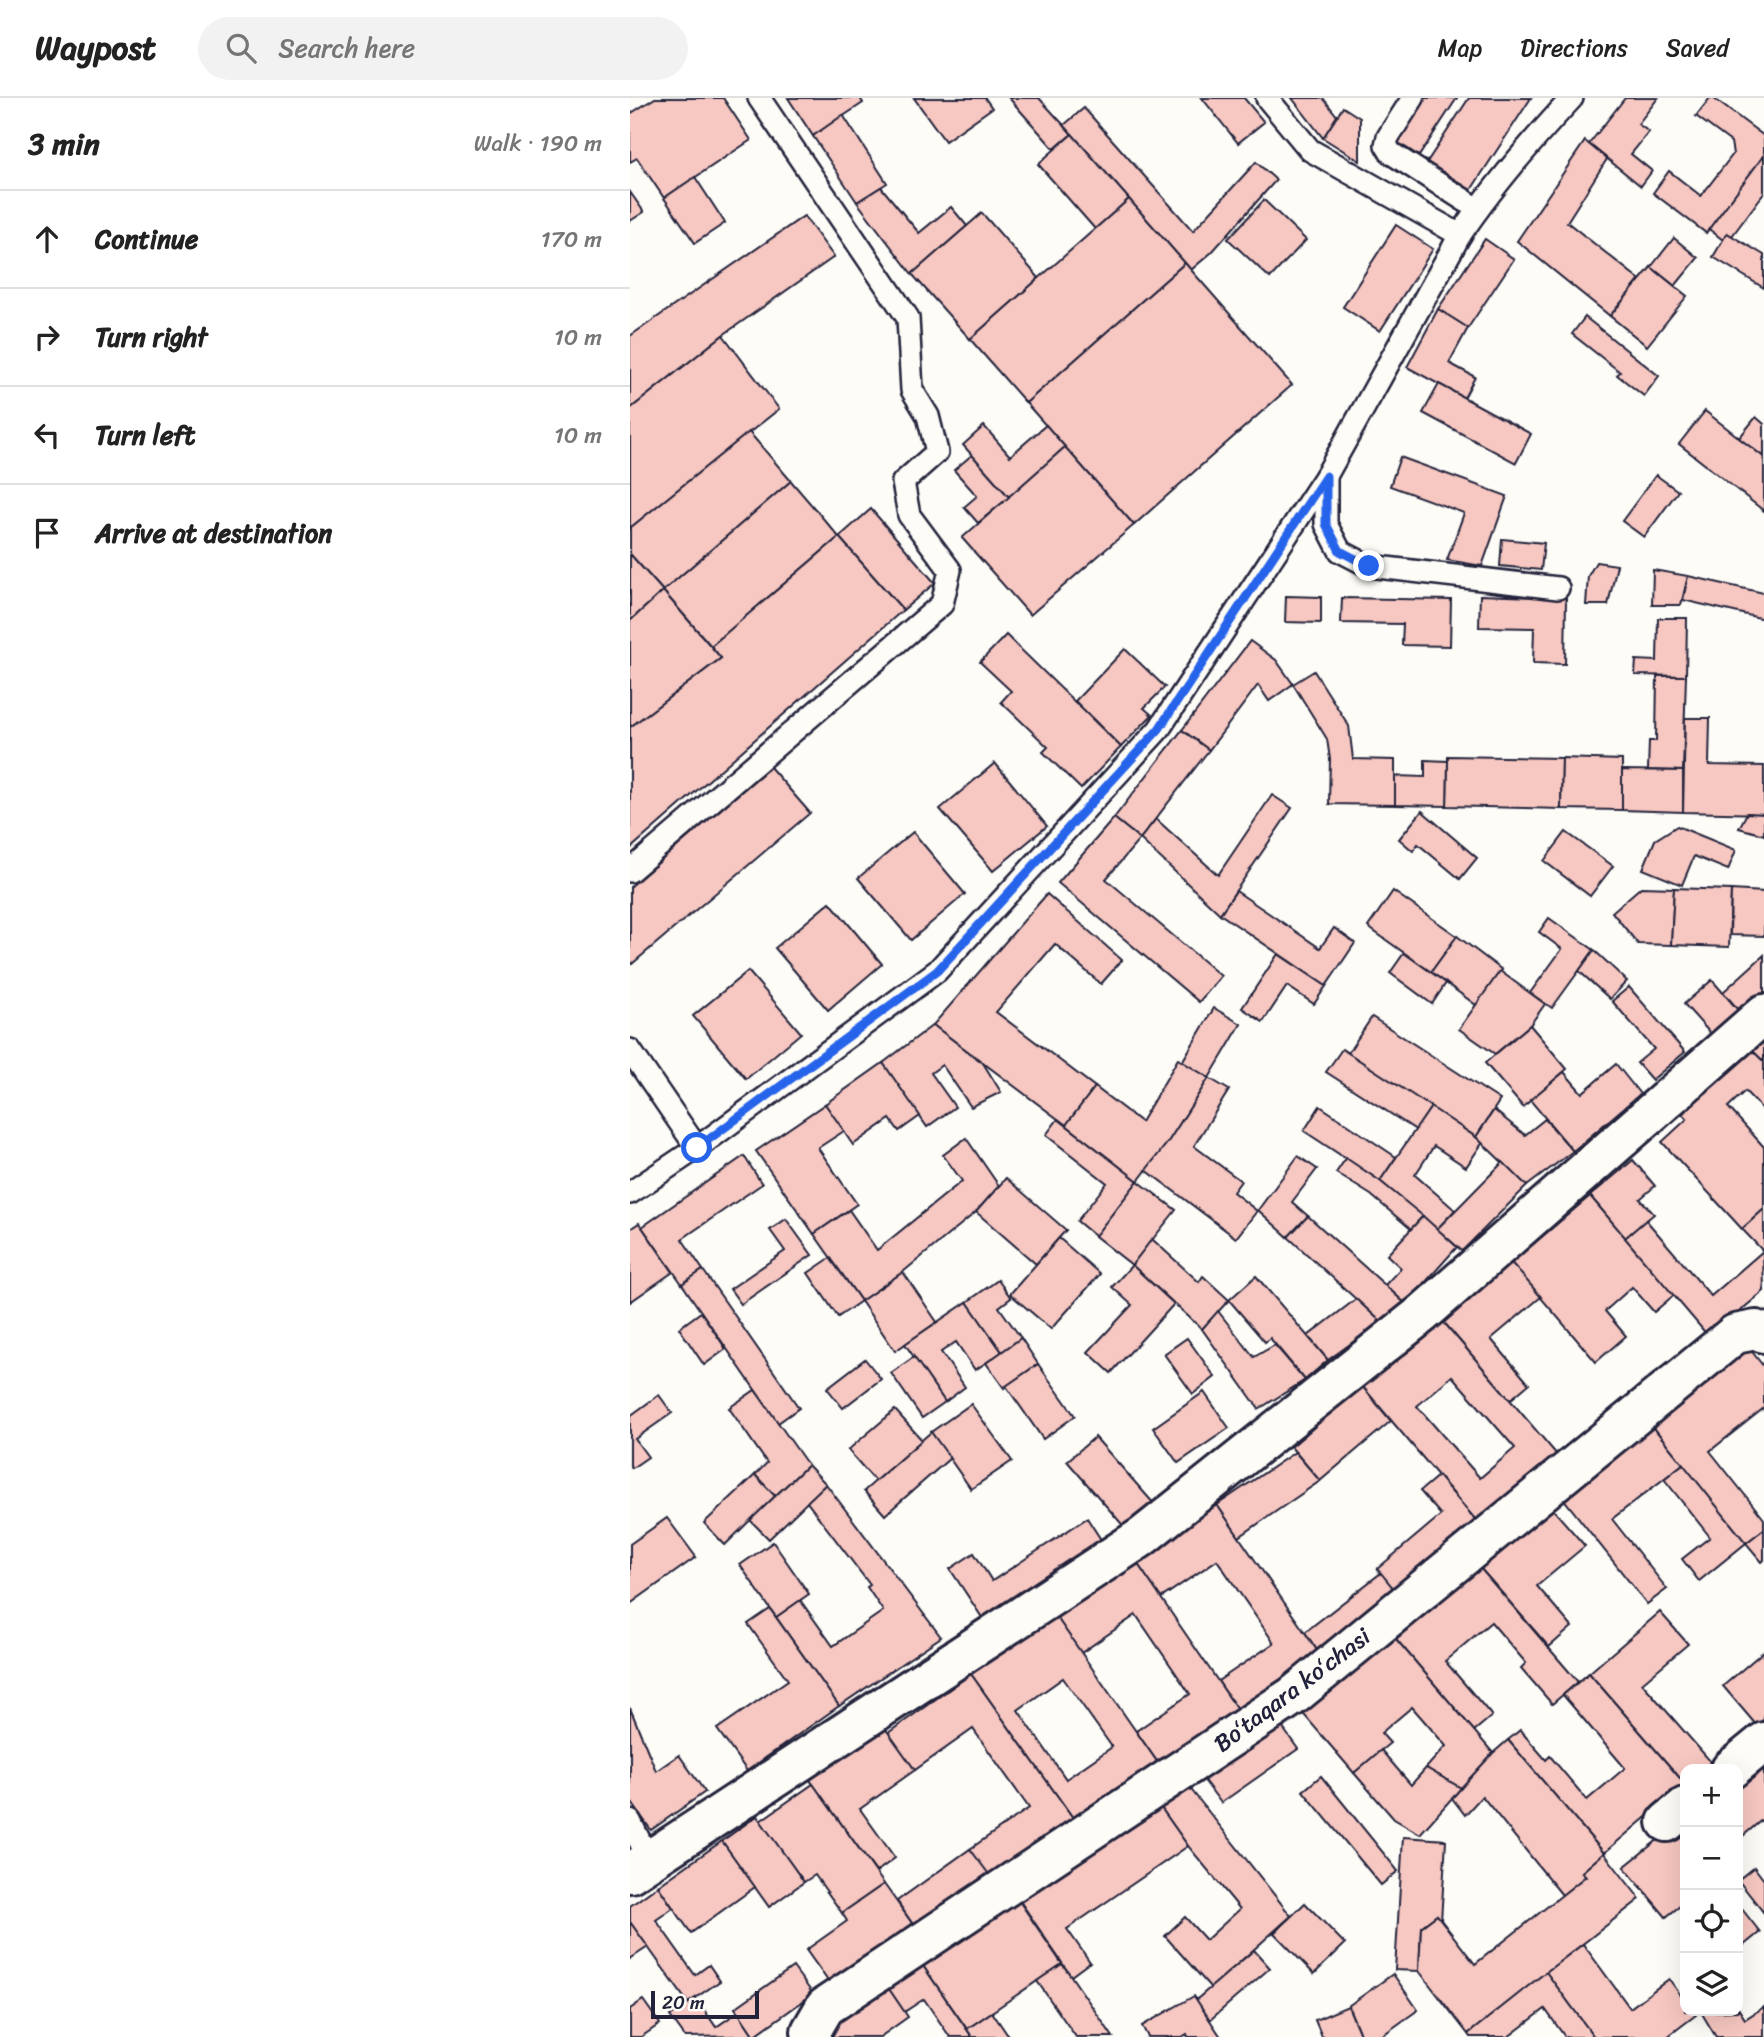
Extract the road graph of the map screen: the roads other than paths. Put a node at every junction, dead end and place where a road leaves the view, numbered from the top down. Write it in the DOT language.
graph roads {
  1 [pos="759,98"];
  2 [pos="1267,98"];
  3 [pos="1413,98"];
  4 [pos="1572,98"];
  5 [pos="1478,209"];
  6 [pos="1460,235"];
  7 [pos="1326,476"];
  8 [pos="1558,588"];
  9 [pos="630,871"];
  10 [pos="1764,1014"];
  11 [pos="630,1049"];
  12 [pos="697,1148"];
  13 [pos="630,1193"];
  14 [pos="1764,1333"];
  15 [pos="1764,1742"];
  16 [pos="1737,1764"];
  17 [pos="630,1821"];
  18 [pos="640,1867"];
  19 [pos="812,2037"];
  1 -- 9 [label="lane"];
  2 -- 6 [label="lane"];
  3 -- 5 [label="lane"];
  4 -- 5 [label="lane"];
  5 -- 6 [label="lane"];
  6 -- 7 [label="lane"];
  7 -- 8 [label="lane"];
  7 -- 12 [label="lane"];
  10 -- 18 [label="street"];
  11 -- 12 [label="lane"];
  12 -- 13 [label="lane"];
  14 -- 19 [label="street, Boʻtaqara koʻchasi"];
  15 -- 16 [label="street"];
  17 -- 18 [label="lane"];
}
